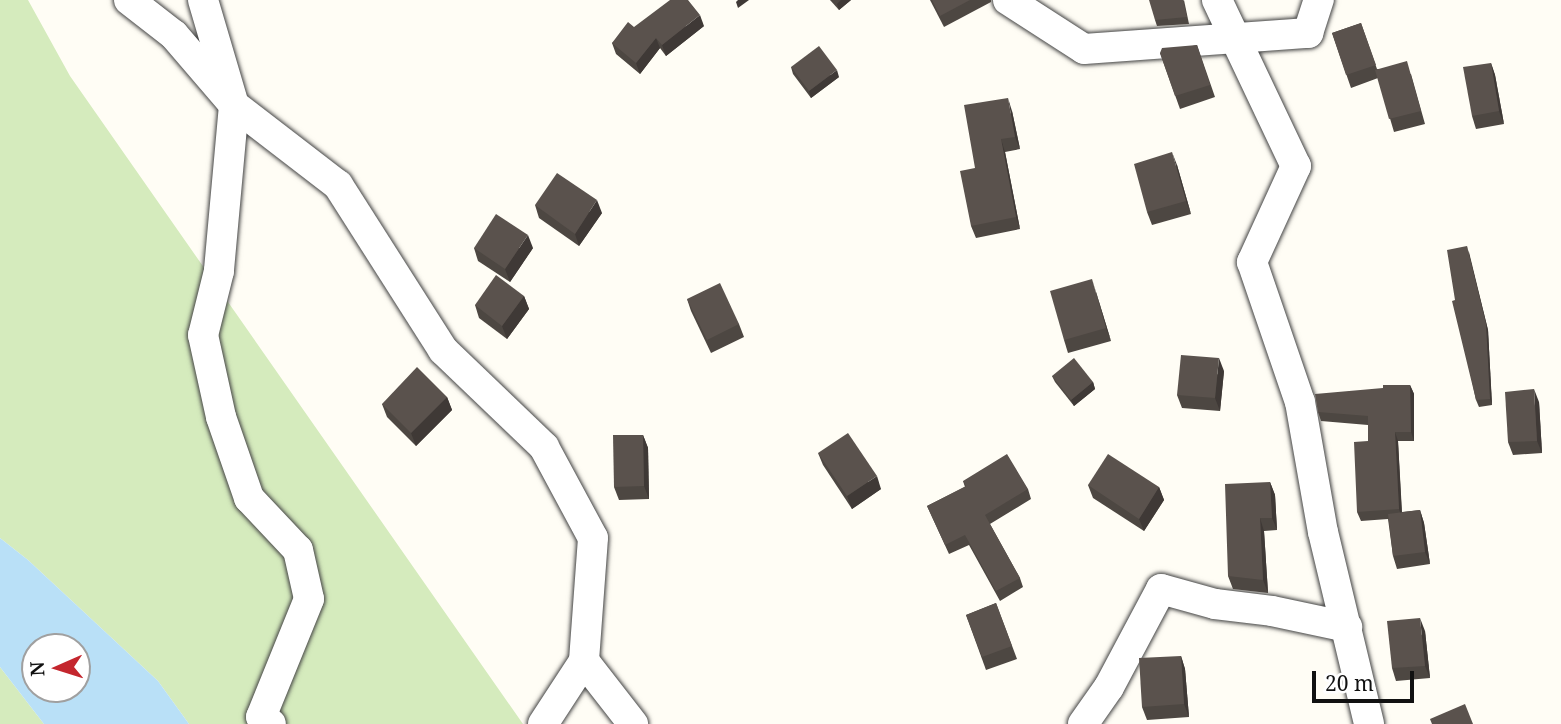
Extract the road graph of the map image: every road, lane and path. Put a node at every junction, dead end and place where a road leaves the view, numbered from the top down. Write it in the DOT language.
graph roads {
  1 [pos="129,0"];
  2 [pos="203,0"];
  3 [pos="1009,0"];
  4 [pos="1217,0"];
  5 [pos="1320,0"];
  6 [pos="1233,38"];
  7 [pos="234,105"];
  8 [pos="1347,627"];
  9 [pos="584,661"];
  10 [pos="271,724"];
  11 [pos="543,724"];
  12 [pos="633,724"];
  13 [pos="1083,724"];
  14 [pos="1369,724"];
  1 -- 7 [label="street"];
  2 -- 7 [label="street"];
  3 -- 6 [label="street"];
  4 -- 6 [label="street"];
  5 -- 6 [label="street"];
  6 -- 8 [label="street"];
  7 -- 9 [label="street"];
  7 -- 10 [label="street"];
  8 -- 13 [label="street"];
  8 -- 14 [label="street"];
  9 -- 11 [label="street"];
  9 -- 12 [label="street"];
}
